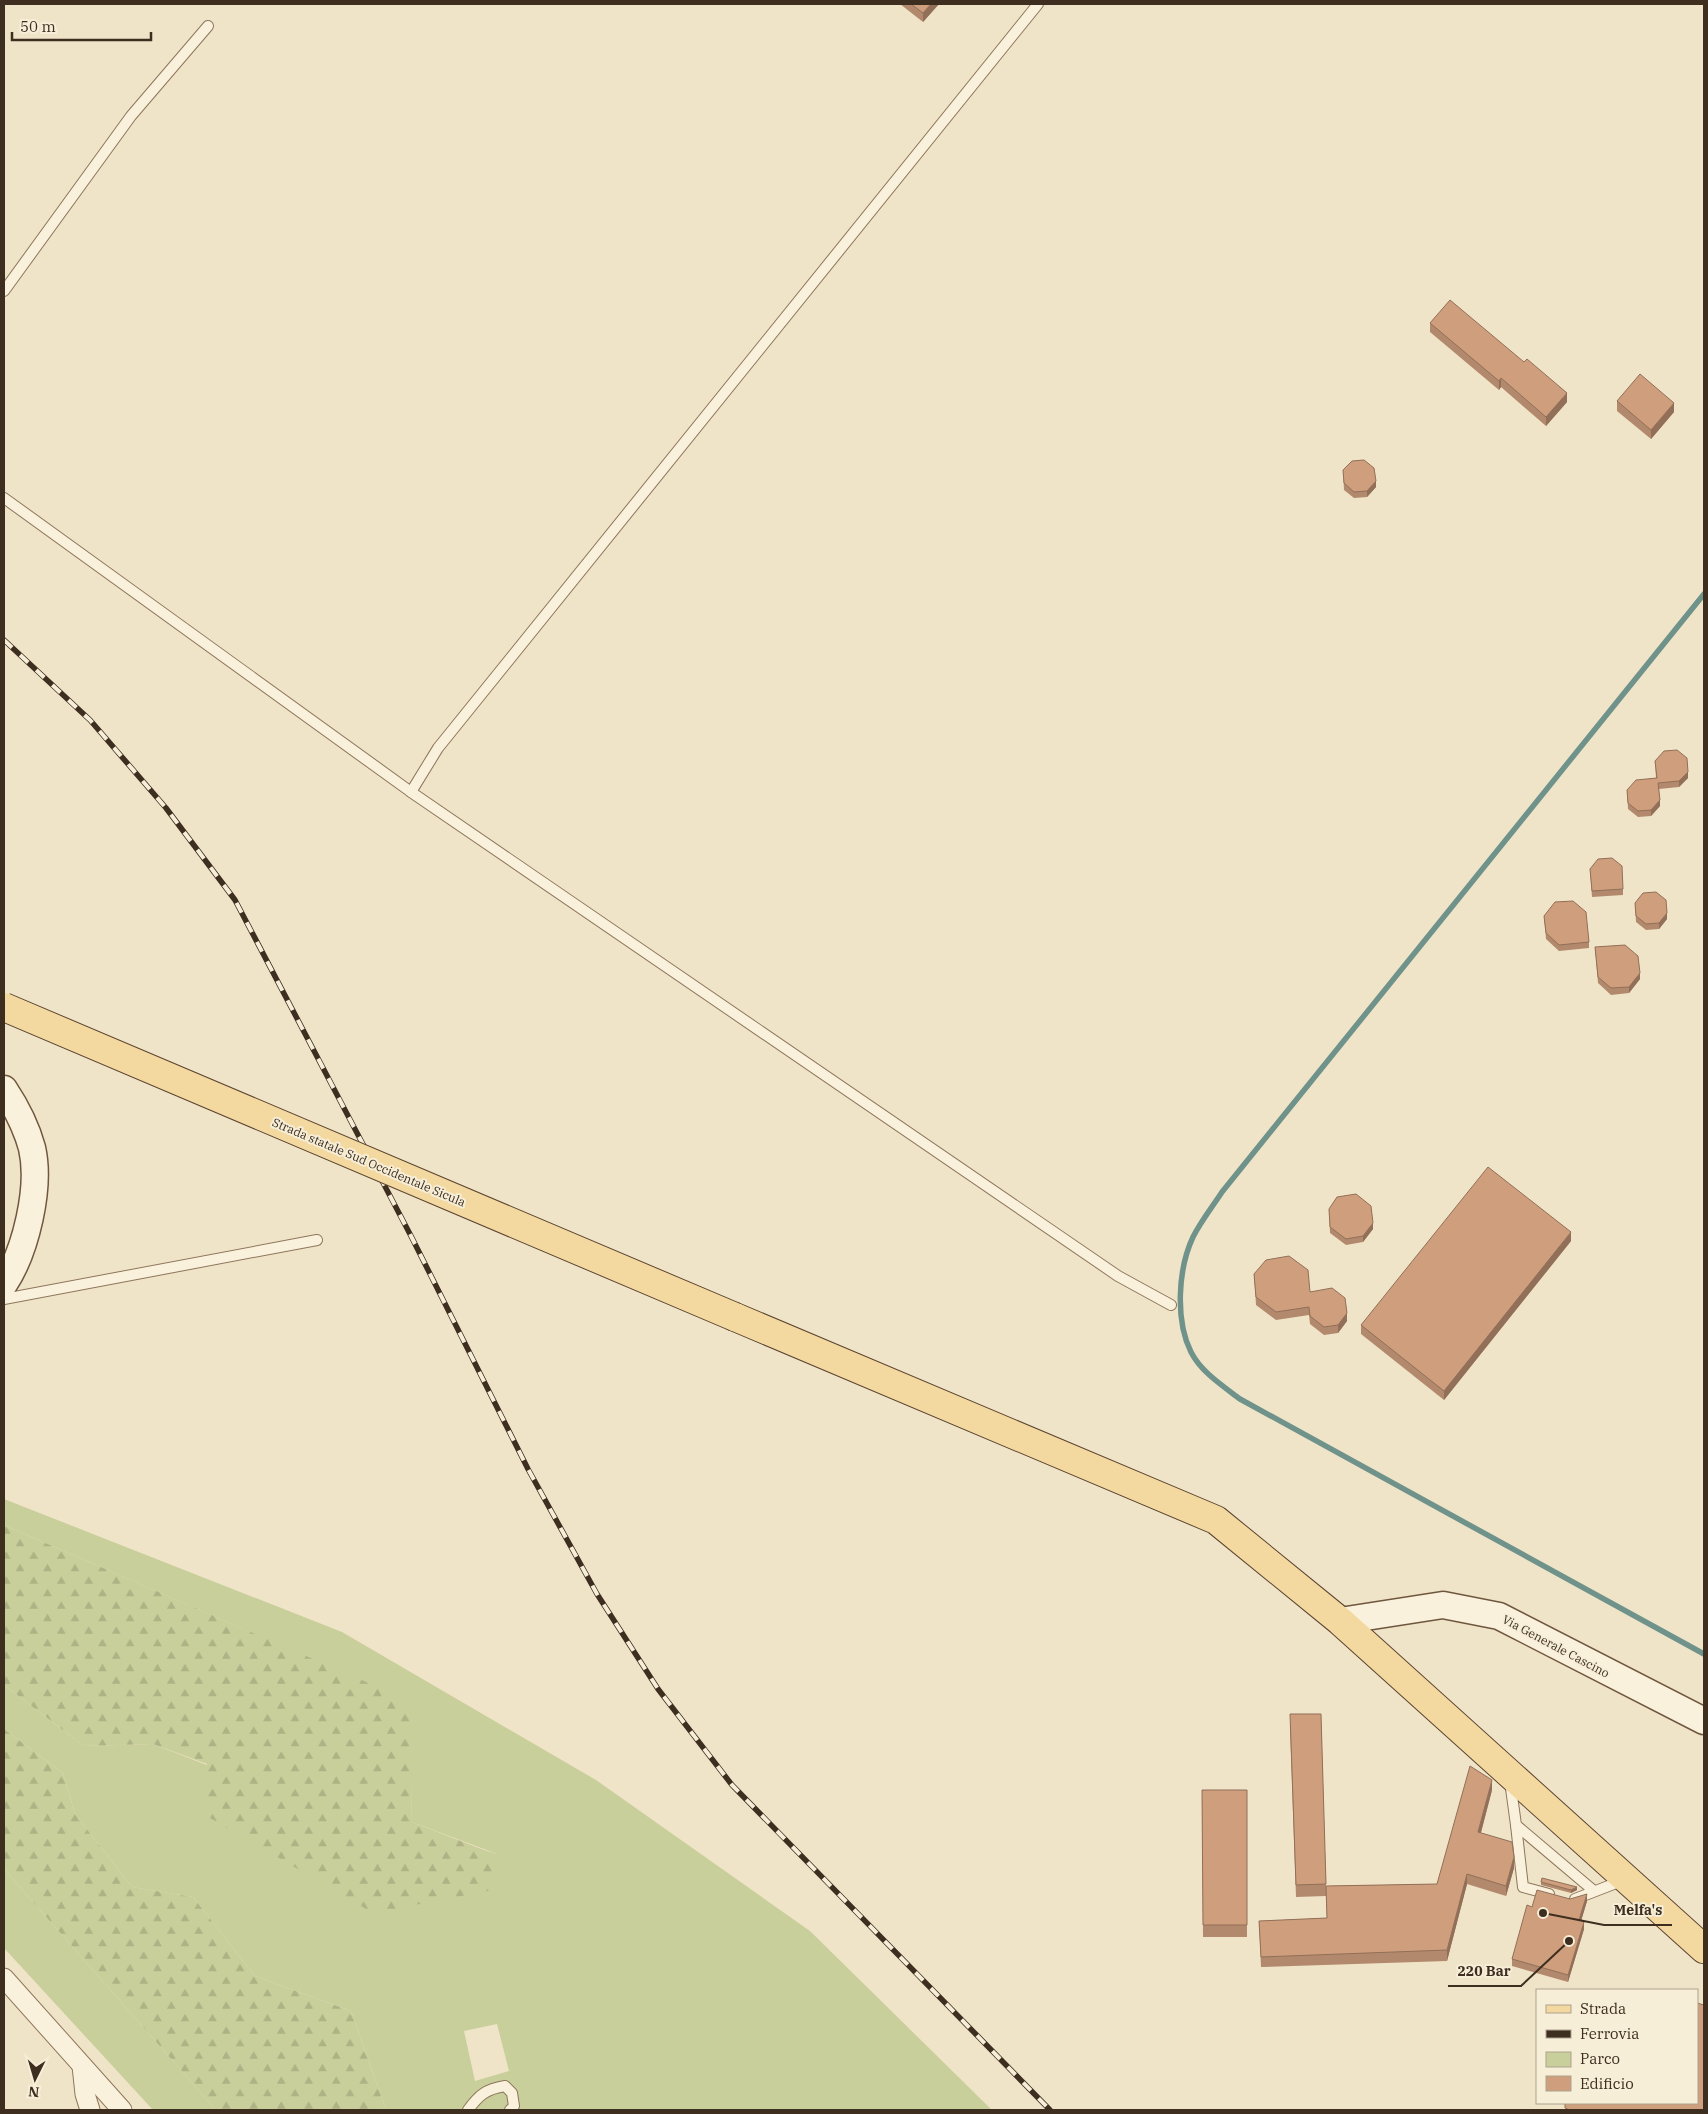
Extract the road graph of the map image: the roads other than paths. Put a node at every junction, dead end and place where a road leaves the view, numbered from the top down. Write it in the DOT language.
graph roads {
  1 [pos="1038,4"];
  2 [pos="208,26"];
  3 [pos="4,291"];
  4 [pos="4,498"];
  5 [pos="411,792"];
  6 [pos="4,1007"];
  7 [pos="4,1089"];
  8 [pos="316,1240"];
  9 [pos="4,1284"];
  10 [pos="4,1299"];
  11 [pos="1171,1304"];
  12 [pos="1340,1622"];
  13 [pos="1704,1721"];
  14 [pos="1509,1772"];
  15 [pos="1516,1825"];
  16 [pos="1626,1879"];
  17 [pos="1594,1891"];
  18 [pos="1704,1949"];
  19 [pos="4,1978"];
  20 [pos="82,2066"];
  21 [pos="90,2110"];
  22 [pos="122,2110"];
  23 [pos="468,2110"];
  24 [pos="510,2110"];
  1 -- 5 [label="lane"];
  2 -- 3 [label="lane"];
  4 -- 5 [label="lane"];
  5 -- 11 [label="lane"];
  6 -- 12 [label="main road, Strada statale Sud Occidentale Sicula, bridge"];
  7 -- 9 [label="street"];
  8 -- 10 [label="lane"];
  12 -- 13 [label="street, Via Generale Cascino"];
  12 -- 14 [label="main road, Strada statale Sud Occidentale Sicula"];
  14 -- 15 [label="lane"];
  14 -- 16 [label="main road, Strada statale Sud Occidentale Sicula"];
  15 -- 17 [label="lane"];
  15 -- 17 [label="lane"];
  16 -- 17 [label="lane"];
  16 -- 18 [label="main road, Strada statale Sud Occidentale Sicula"];
  19 -- 20 [label="street"];
  20 -- 21 [label="street"];
  20 -- 22 [label="street"];
  23 -- 24 [label="lane"];
}
